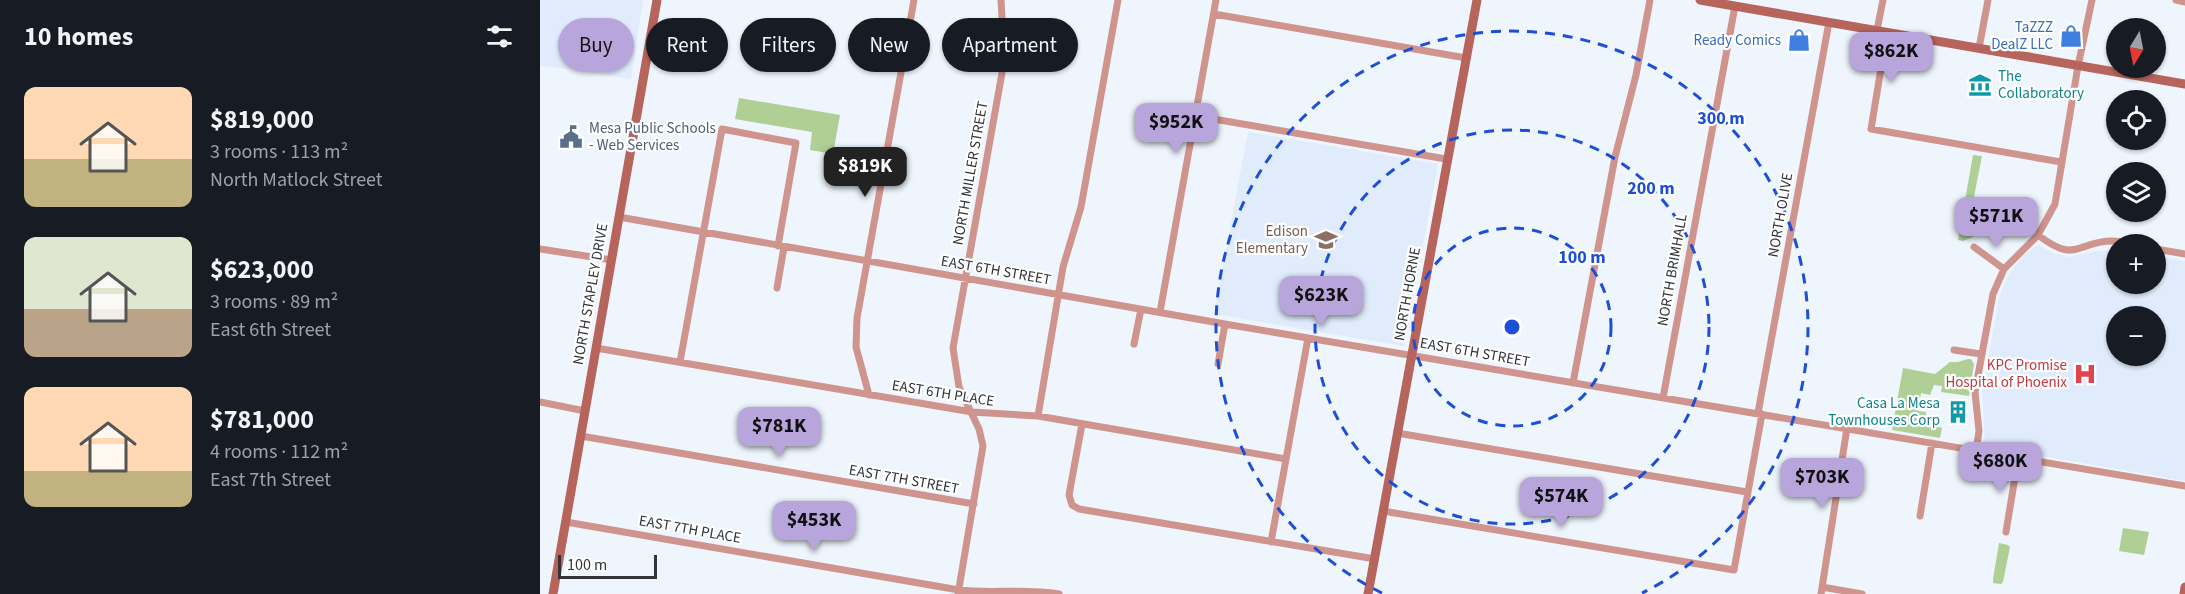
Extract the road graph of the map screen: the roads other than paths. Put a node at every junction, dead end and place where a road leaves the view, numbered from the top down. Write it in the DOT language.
graph roads {
  1 [pos="657,0"];
  2 [pos="914,0"];
  3 [pos="1001,0"];
  4 [pos="1118,0"];
  5 [pos="1216,0"];
  6 [pos="1477,0"];
  7 [pos="1650,0"];
  8 [pos="1700,0"];
  9 [pos="1883,0"];
  10 [pos="1988,0"];
  11 [pos="2092,0"];
  12 [pos="2176,0"];
  13 [pos="2185,2"];
  14 [pos="1735,6"];
  15 [pos="1214,14"];
  16 [pos="1829,22"];
  17 [pos="1877,30"];
  18 [pos="1887,32"];
  19 [pos="1979,48"];
  20 [pos="1466,58"];
  21 [pos="2078,66"];
  22 [pos="2185,84"];
  23 [pos="1196,116"];
  24 [pos="1446,159"];
  25 [pos="2061,162"];
  26 [pos="619,217"];
  27 [pos="703,233"];
  28 [pos="2038,235"];
  29 [pos="2106,242"];
  30 [pos="781,247"];
  31 [pos="1974,248"];
  32 [pos="540,249"];
  33 [pos="2166,251"];
  34 [pos="2185,254"];
  35 [pos="612,260"];
  36 [pos="866,261"];
  37 [pos="2004,269"];
  38 [pos="965,278"];
  39 [pos="777,288"];
  40 [pos="1059,294"];
  41 [pos="1141,309"];
  42 [pos="1160,312"];
  43 [pos="1225,324"];
  44 [pos="1308,338"];
  45 [pos="1134,344"];
  46 [pos="596,348"];
  47 [pos="1954,350"];
  48 [pos="1981,354"];
  49 [pos="1411,355"];
  50 [pos="680,362"];
  51 [pos="1218,364"];
  52 [pos="1573,382"];
  53 [pos="869,395"];
  54 [pos="1663,398"];
  55 [pos="540,402"];
  56 [pos="585,411"];
  57 [pos="972,412"];
  58 [pos="1760,413"];
  59 [pos="1038,416"];
  60 [pos="1082,424"];
  61 [pos="1847,428"];
  62 [pos="1397,433"];
  63 [pos="581,436"];
  64 [pos="1932,443"];
  65 [pos="1976,451"];
  66 [pos="1286,459"];
  67 [pos="2018,459"];
  68 [pos="2185,486"];
  69 [pos="1747,492"];
  70 [pos="974,504"];
  71 [pos="1383,510"];
  72 [pos="1920,516"];
  73 [pos="566,522"];
  74 [pos="2006,532"];
  75 [pos="1271,542"];
  76 [pos="1375,559"];
  77 [pos="2185,587"];
  78 [pos="1821,591"];
  79 [pos="958,592"];
  80 [pos="553,594"];
  81 [pos="1059,594"];
  82 [pos="1368,594"];
  83 [pos="1862,594"];
  84 [pos="2184,594"];
  1 -- 26 [label="main road, NORTH STAPLEY DRIVE"];
  2 -- 36 [label="street"];
  3 -- 38 [label="street, NORTH MILLER STREET"];
  4 -- 40 [label="street"];
  5 -- 15 [label="street"];
  6 -- 20 [label="main road, NORTH HORNE"];
  7 -- 52 [label="street"];
  8 -- 14 [label="main road"];
  9 -- 17 [label="street"];
  10 -- 19 [label="street"];
  11 -- 21 [label="street"];
  12 -- 13 [label="street"];
  14 -- 16 [label="main road"];
  14 -- 54 [label="street, NORTH BRIMHALL"];
  15 -- 20 [label="street"];
  15 -- 23 [label="street"];
  16 -- 17 [label="main road"];
  16 -- 58 [label="street, NORTH OLIVE"];
  17 -- 18 [label="main road"];
  18 -- 19 [label="main road"];
  18 -- 25 [label="street"];
  19 -- 21 [label="main road"];
  20 -- 24 [label="main road, NORTH HORNE"];
  21 -- 22 [label="main road"];
  21 -- 25 [label="street"];
  23 -- 24 [label="street"];
  23 -- 42 [label="street"];
  24 -- 49 [label="main road, NORTH HORNE"];
  25 -- 28 [label="street"];
  26 -- 27 [label="street, EAST 6TH STREET"];
  26 -- 35 [label="main road, NORTH STAPLEY DRIVE"];
  27 -- 30 [label="street, EAST 6TH STREET"];
  27 -- 30 [label="street"];
  27 -- 50 [label="street"];
  28 -- 29 [label="street"];
  28 -- 37 [label="street"];
  30 -- 36 [label="street, EAST 6TH STREET"];
  30 -- 39 [label="street"];
  31 -- 37 [label="street"];
  32 -- 35 [label="street"];
  33 -- 34 [label="street"];
  35 -- 46 [label="main road, NORTH STAPLEY DRIVE"];
  36 -- 38 [label="street, EAST 6TH STREET"];
  36 -- 53 [label="street"];
  37 -- 48 [label="street"];
  38 -- 40 [label="street, EAST 6TH STREET"];
  38 -- 57 [label="street, NORTH MILLER STREET"];
  40 -- 41 [label="street, EAST 6TH STREET"];
  40 -- 59 [label="street"];
  41 -- 42 [label="street, EAST 6TH STREET"];
  41 -- 45 [label="street"];
  42 -- 43 [label="street, EAST 6TH STREET"];
  43 -- 44 [label="street, EAST 6TH STREET"];
  43 -- 51 [label="street"];
  44 -- 49 [label="street, EAST 6TH STREET"];
  44 -- 66 [label="street"];
  46 -- 50 [label="street, EAST 6TH PLACE"];
  46 -- 56 [label="main road, NORTH STAPLEY DRIVE"];
  47 -- 48 [label="street"];
  48 -- 65 [label="street"];
  49 -- 52 [label="street, EAST 6TH STREET"];
  49 -- 62 [label="main road, NORTH HORNE"];
  50 -- 53 [label="street, EAST 6TH PLACE"];
  52 -- 54 [label="street, EAST 6TH STREET"];
  53 -- 57 [label="street, EAST 6TH PLACE"];
  54 -- 58 [label="street, EAST 6TH STREET"];
  55 -- 56 [label="street"];
  56 -- 63 [label="main road, NORTH STAPLEY DRIVE"];
  57 -- 59 [label="street, EAST 6TH PLACE"];
  57 -- 70 [label="street, NORTH MILLER STREET"];
  58 -- 61 [label="street, EAST 6TH STREET"];
  58 -- 69 [label="street, NORTH OLIVE"];
  59 -- 60 [label="street, EAST 6TH PLACE"];
  60 -- 66 [label="street, EAST 6TH PLACE"];
  60 -- 75 [label="street"];
  61 -- 64 [label="street, EAST 6TH STREET"];
  61 -- 78 [label="street"];
  62 -- 69 [label="street"];
  62 -- 71 [label="main road, NORTH HORNE"];
  63 -- 70 [label="street, EAST 7TH STREET"];
  63 -- 73 [label="main road, NORTH STAPLEY DRIVE"];
  64 -- 65 [label="street, EAST 6TH STREET"];
  64 -- 72 [label="street"];
  65 -- 67 [label="street, EAST 6TH STREET"];
  66 -- 75 [label="street"];
  67 -- 68 [label="street, EAST 6TH STREET"];
  67 -- 74 [label="street"];
  69 -- 71 [label="street, NORTH OLIVE"];
  70 -- 79 [label="street, NORTH MILLER STREET"];
  71 -- 76 [label="main road, NORTH HORNE"];
  73 -- 79 [label="street, EAST 7TH PLACE"];
  73 -- 80 [label="main road, NORTH STAPLEY DRIVE"];
  75 -- 76 [label="street"];
  76 -- 82 [label="main road, NORTH HORNE"];
  77 -- 84 [label="main road"];
  78 -- 83 [label="street"];
  79 -- 81 [label="street, EAST 7TH PLACE"];
}
